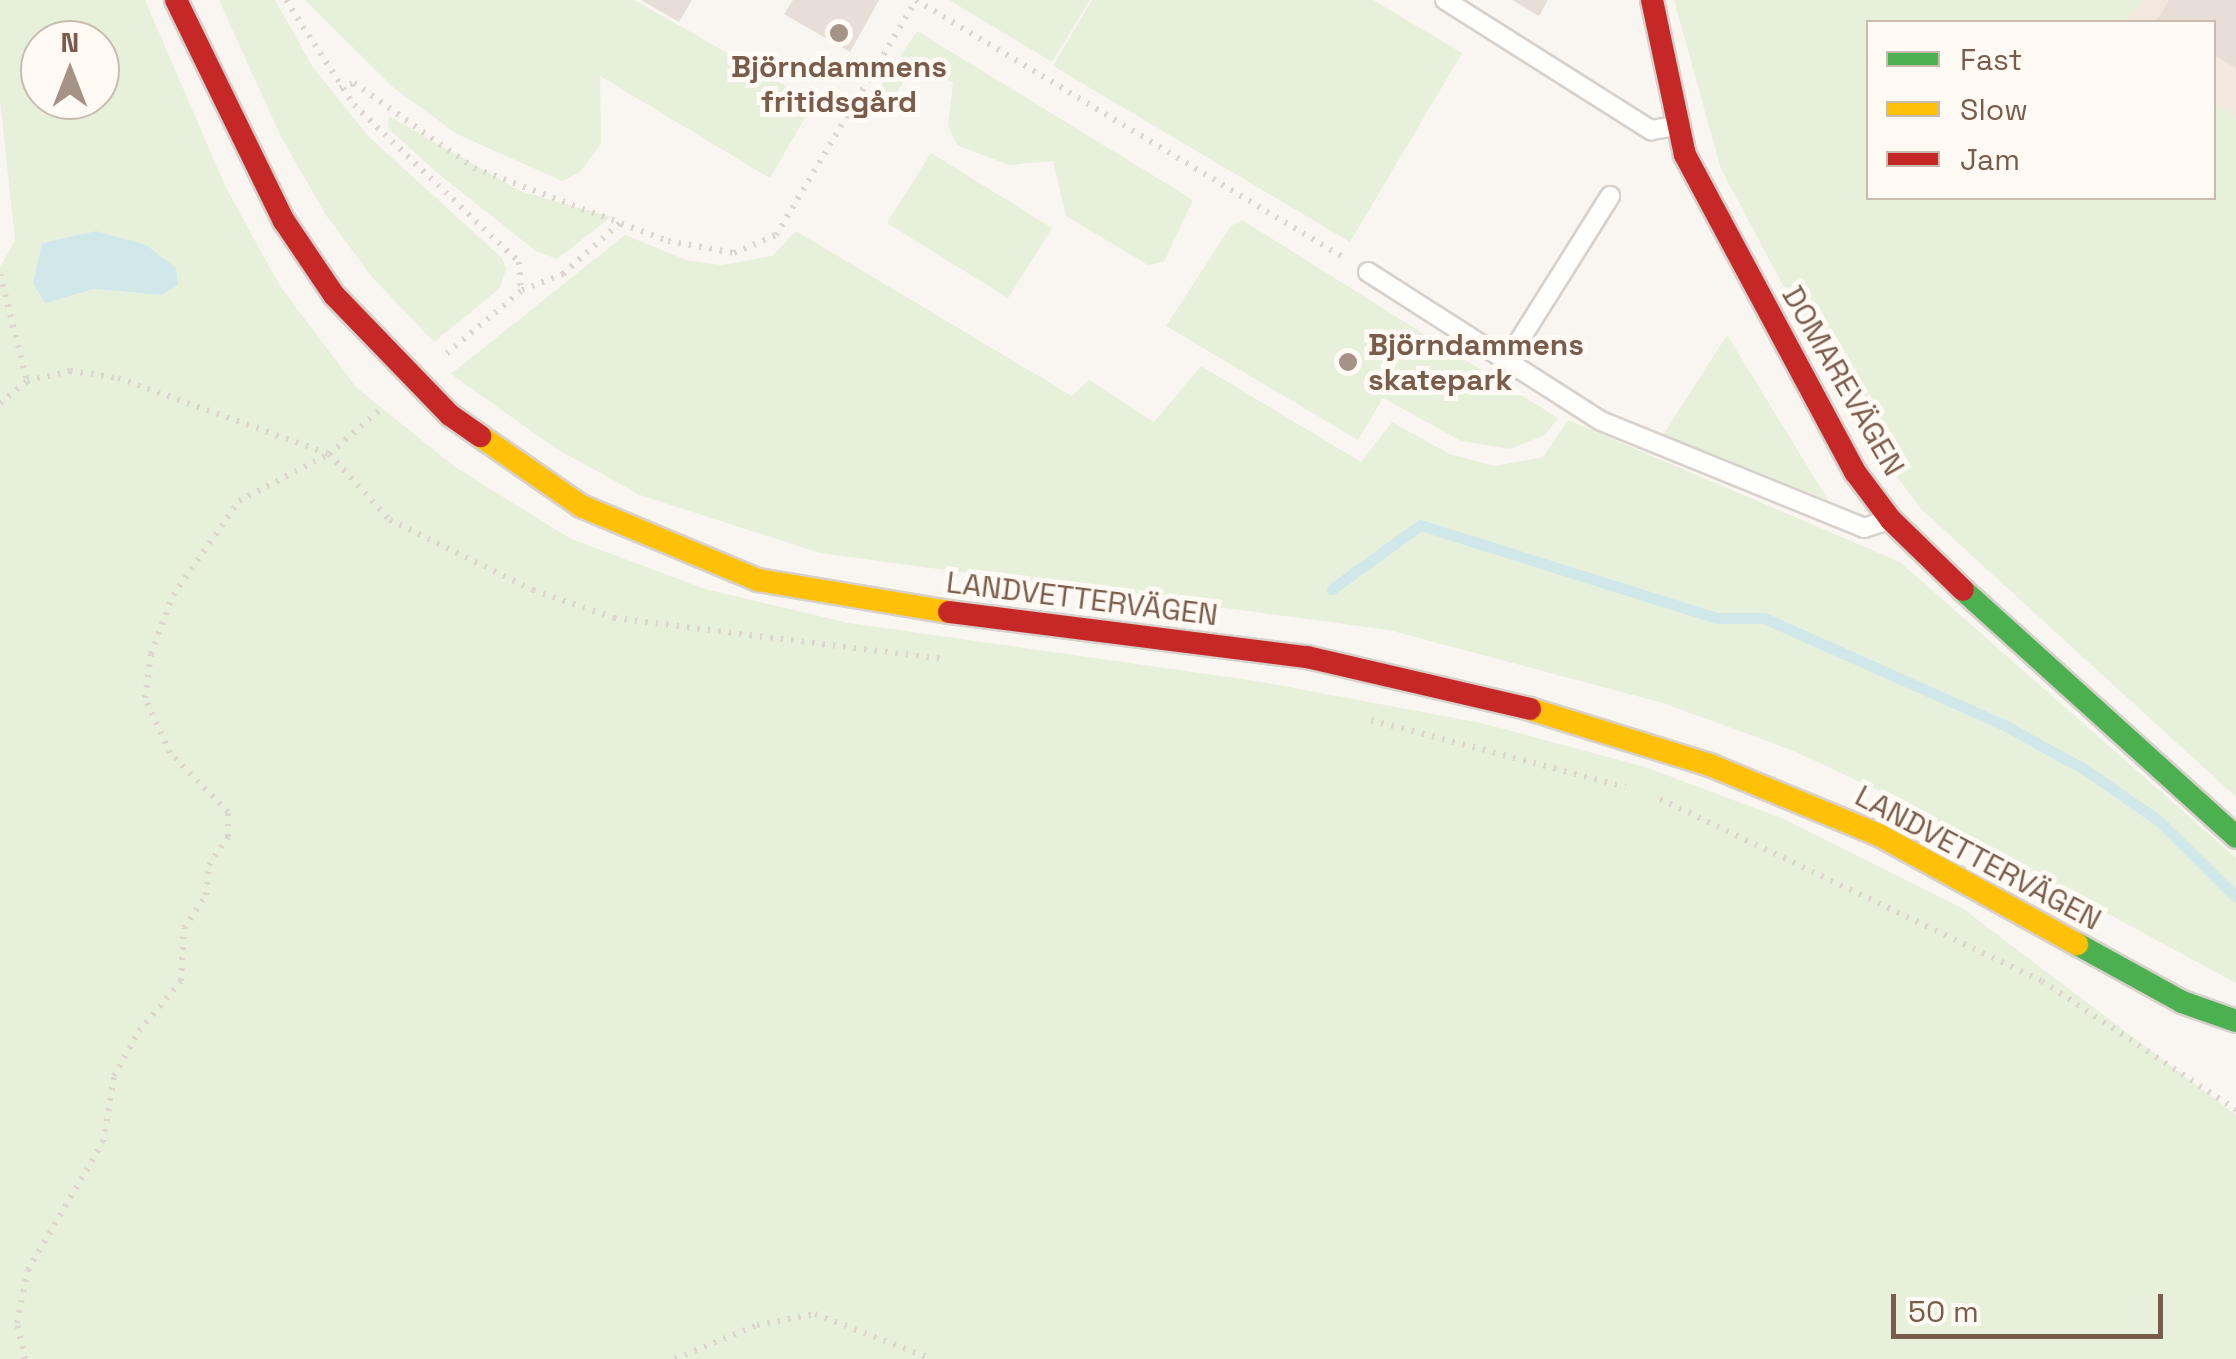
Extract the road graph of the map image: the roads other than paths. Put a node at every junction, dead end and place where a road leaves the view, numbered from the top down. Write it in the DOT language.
graph roads {
  1 [pos="176,0"];
  2 [pos="1445,0"];
  3 [pos="1652,0"];
  4 [pos="1676,126"];
  5 [pos="1610,196"];
  6 [pos="1368,272"];
  7 [pos="1506,362"];
  8 [pos="1891,520"];
  9 [pos="2236,837"];
  10 [pos="2182,1002"];
  11 [pos="2236,1020"];
  12 [pos="2236,1046"];
  1 -- 10 [label="street, LANDVETTERVÄGEN"];
  2 -- 4 [label="lane"];
  3 -- 4 [label="street, DOMAREVÄGEN"];
  4 -- 8 [label="street, DOMAREVÄGEN"];
  5 -- 7 [label="lane"];
  6 -- 7 [label="lane"];
  7 -- 8 [label="lane"];
  8 -- 9 [label="street, DOMAREVÄGEN"];
  10 -- 11 [label="street, LANDVETTERVÄGEN"];
  10 -- 12 [label="street, LANDVETTERVÄGEN"];
}
